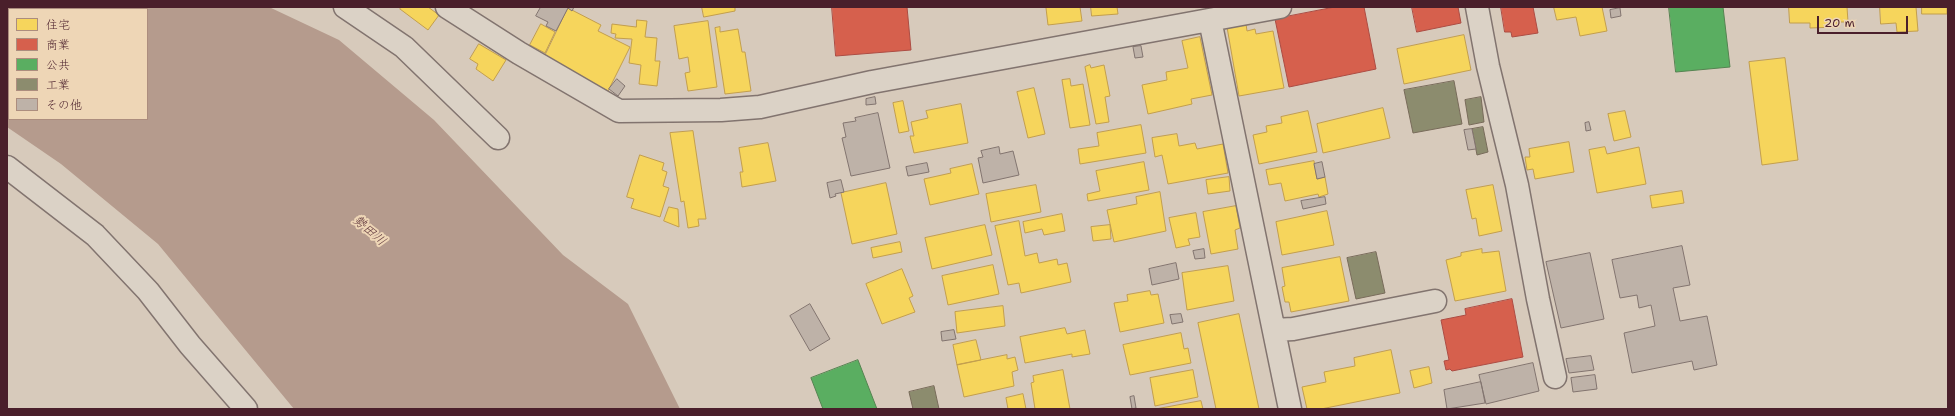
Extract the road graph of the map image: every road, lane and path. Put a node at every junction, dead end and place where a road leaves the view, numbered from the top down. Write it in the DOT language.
graph roads {
  1 [pos="345,7"];
  2 [pos="448,7"];
  3 [pos="1280,7"];
  4 [pos="1477,7"];
  5 [pos="1210,20"];
  6 [pos="498,138"];
  7 [pos="7,167"];
  8 [pos="1435,301"];
  9 [pos="1274,330"];
  10 [pos="1555,377"];
  11 [pos="246,409"];
  12 [pos="1290,409"];
  1 -- 6 [label="street"];
  2 -- 5 [label="street"];
  3 -- 5 [label="street"];
  4 -- 10 [label="street"];
  5 -- 9 [label="street"];
  7 -- 11 [label="street"];
  8 -- 9 [label="street"];
  9 -- 12 [label="street"];
}
